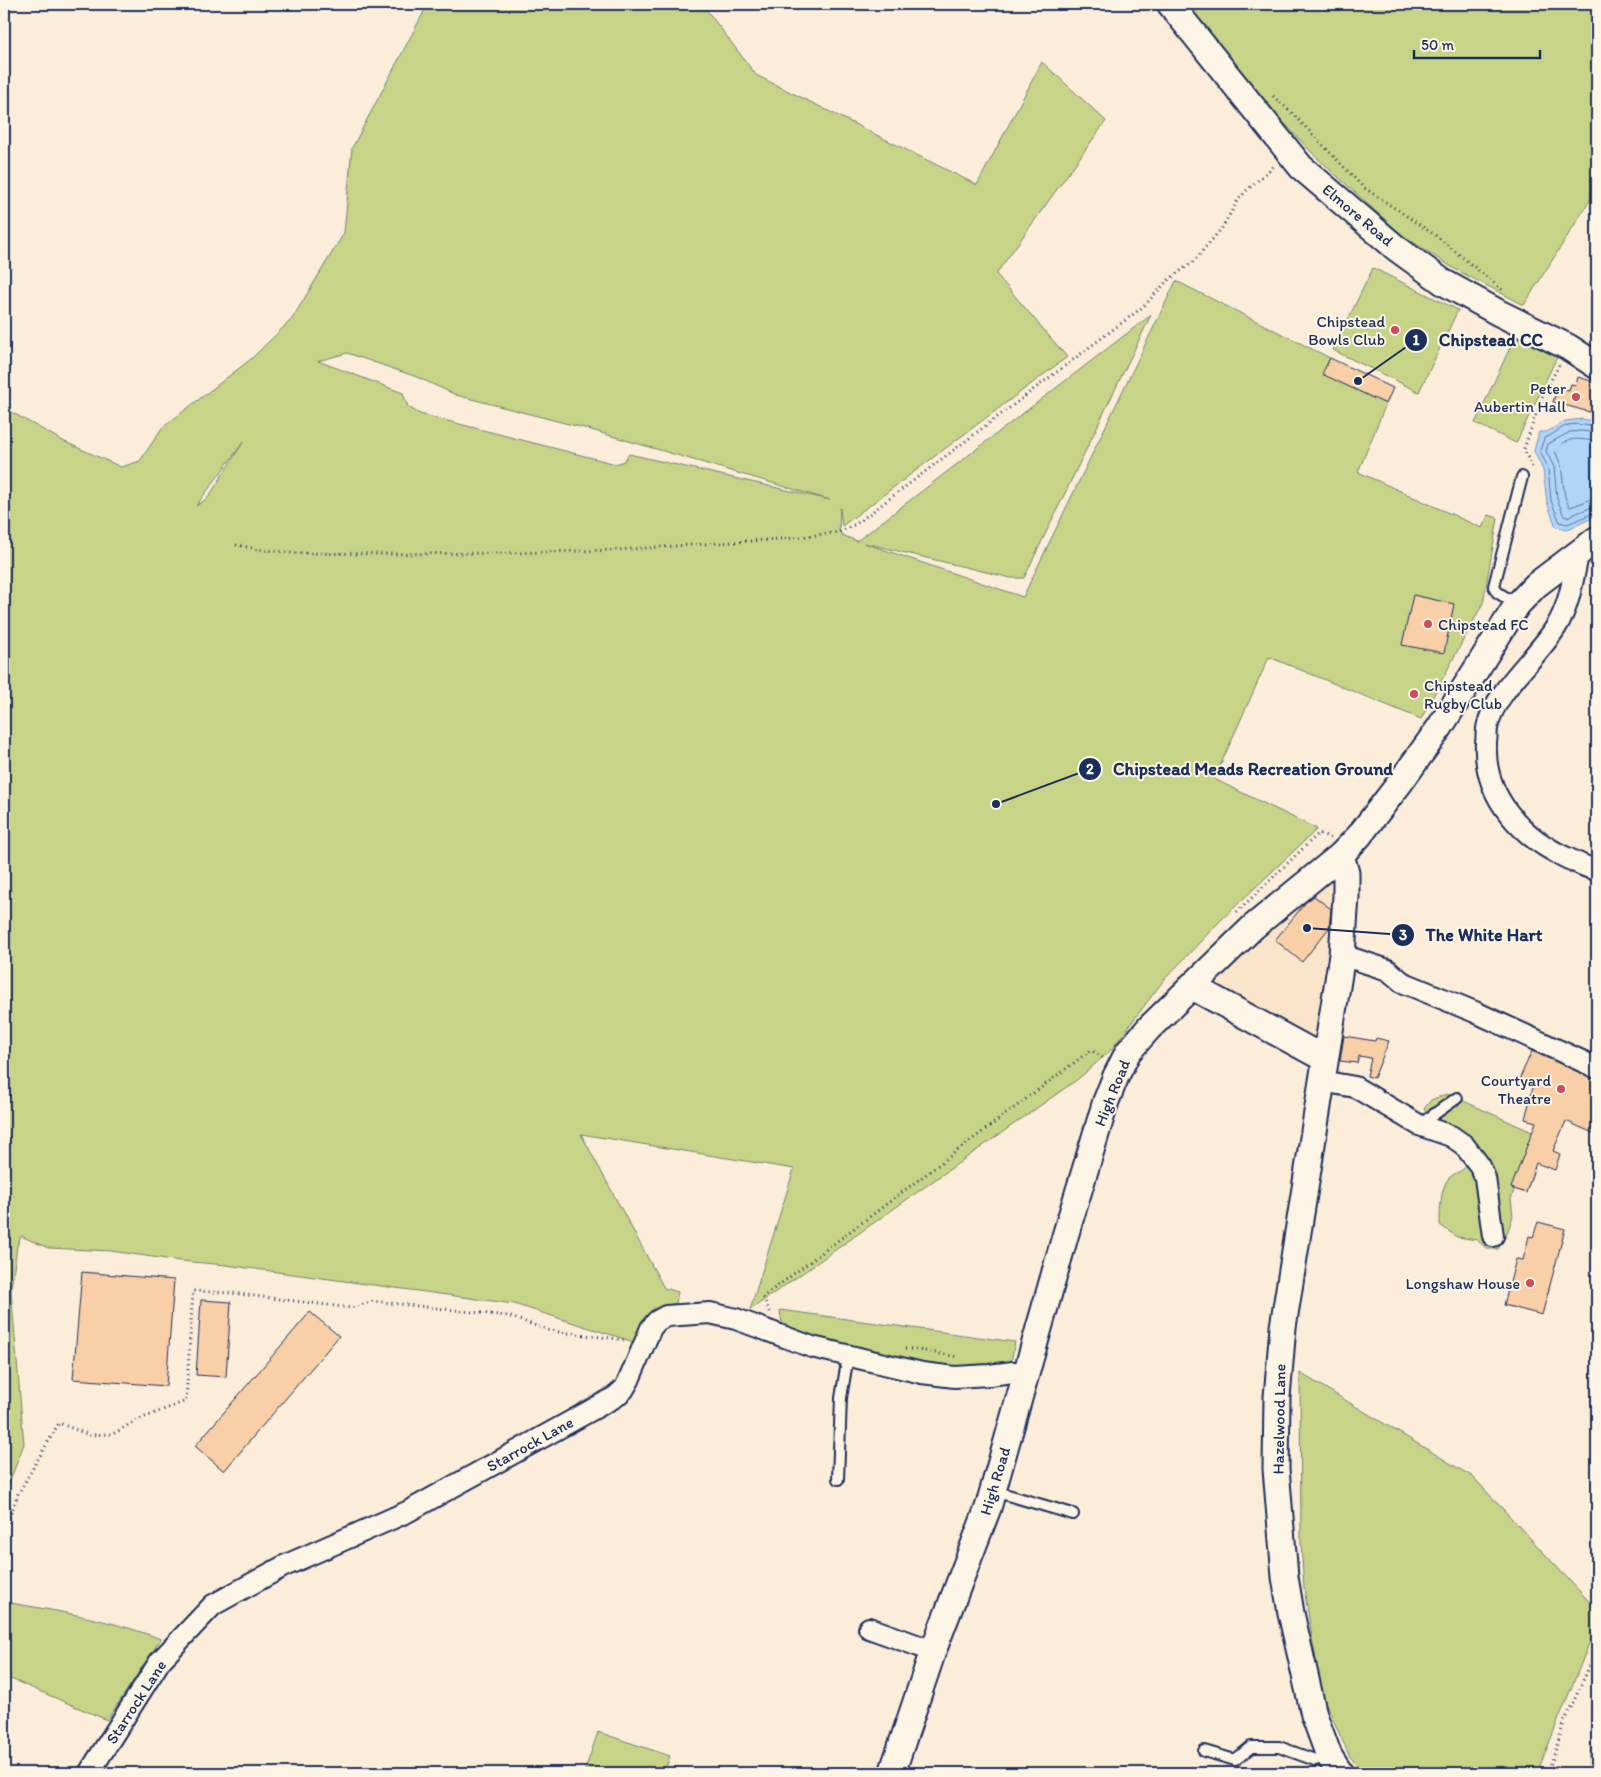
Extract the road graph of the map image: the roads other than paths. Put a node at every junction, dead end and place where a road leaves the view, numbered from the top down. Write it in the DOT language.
graph roads {
  1 [pos="1170,4"];
  2 [pos="1597,366"];
  3 [pos="1522,476"];
  4 [pos="1588,545"];
  5 [pos="1517,605"];
  6 [pos="1339,847"];
  7 [pos="1597,870"];
  8 [pos="1342,954"];
  9 [pos="1192,985"];
  10 [pos="1597,1068"];
  11 [pos="1323,1070"];
  12 [pos="1457,1098"];
  13 [pos="1419,1125"];
  14 [pos="1493,1236"];
  15 [pos="848,1356"];
  16 [pos="1026,1372"];
  17 [pos="838,1480"];
  18 [pos="993,1490"];
  19 [pos="1073,1514"];
  20 [pos="869,1628"];
  21 [pos="933,1650"];
  22 [pos="1204,1751"];
  23 [pos="1335,1764"];
  24 [pos="89,1773"];
  25 [pos="892,1773"];
  1 -- 2 [label="street, Elmore Road"];
  3 -- 5 [label="lane"];
  4 -- 5 [label="street, High Road"];
  4 -- 7 [label="street"];
  5 -- 6 [label="street, High Road"];
  6 -- 8 [label="street, Hazelwood Lane"];
  6 -- 9 [label="street, High Road"];
  8 -- 10 [label="street"];
  8 -- 11 [label="street, Hazelwood Lane"];
  9 -- 11 [label="street"];
  9 -- 16 [label="street, High Road"];
  11 -- 13 [label="street"];
  11 -- 23 [label="street, Hazelwood Lane"];
  12 -- 13 [label="lane"];
  13 -- 14 [label="street"];
  15 -- 16 [label="street, Starrock Lane"];
  15 -- 17 [label="lane"];
  15 -- 24 [label="street, Starrock Lane"];
  16 -- 18 [label="street, High Road"];
  18 -- 19 [label="lane"];
  18 -- 21 [label="street, High Road"];
  20 -- 21 [label="street"];
  21 -- 25 [label="street, High Road"];
  22 -- 23 [label="lane"];
}
